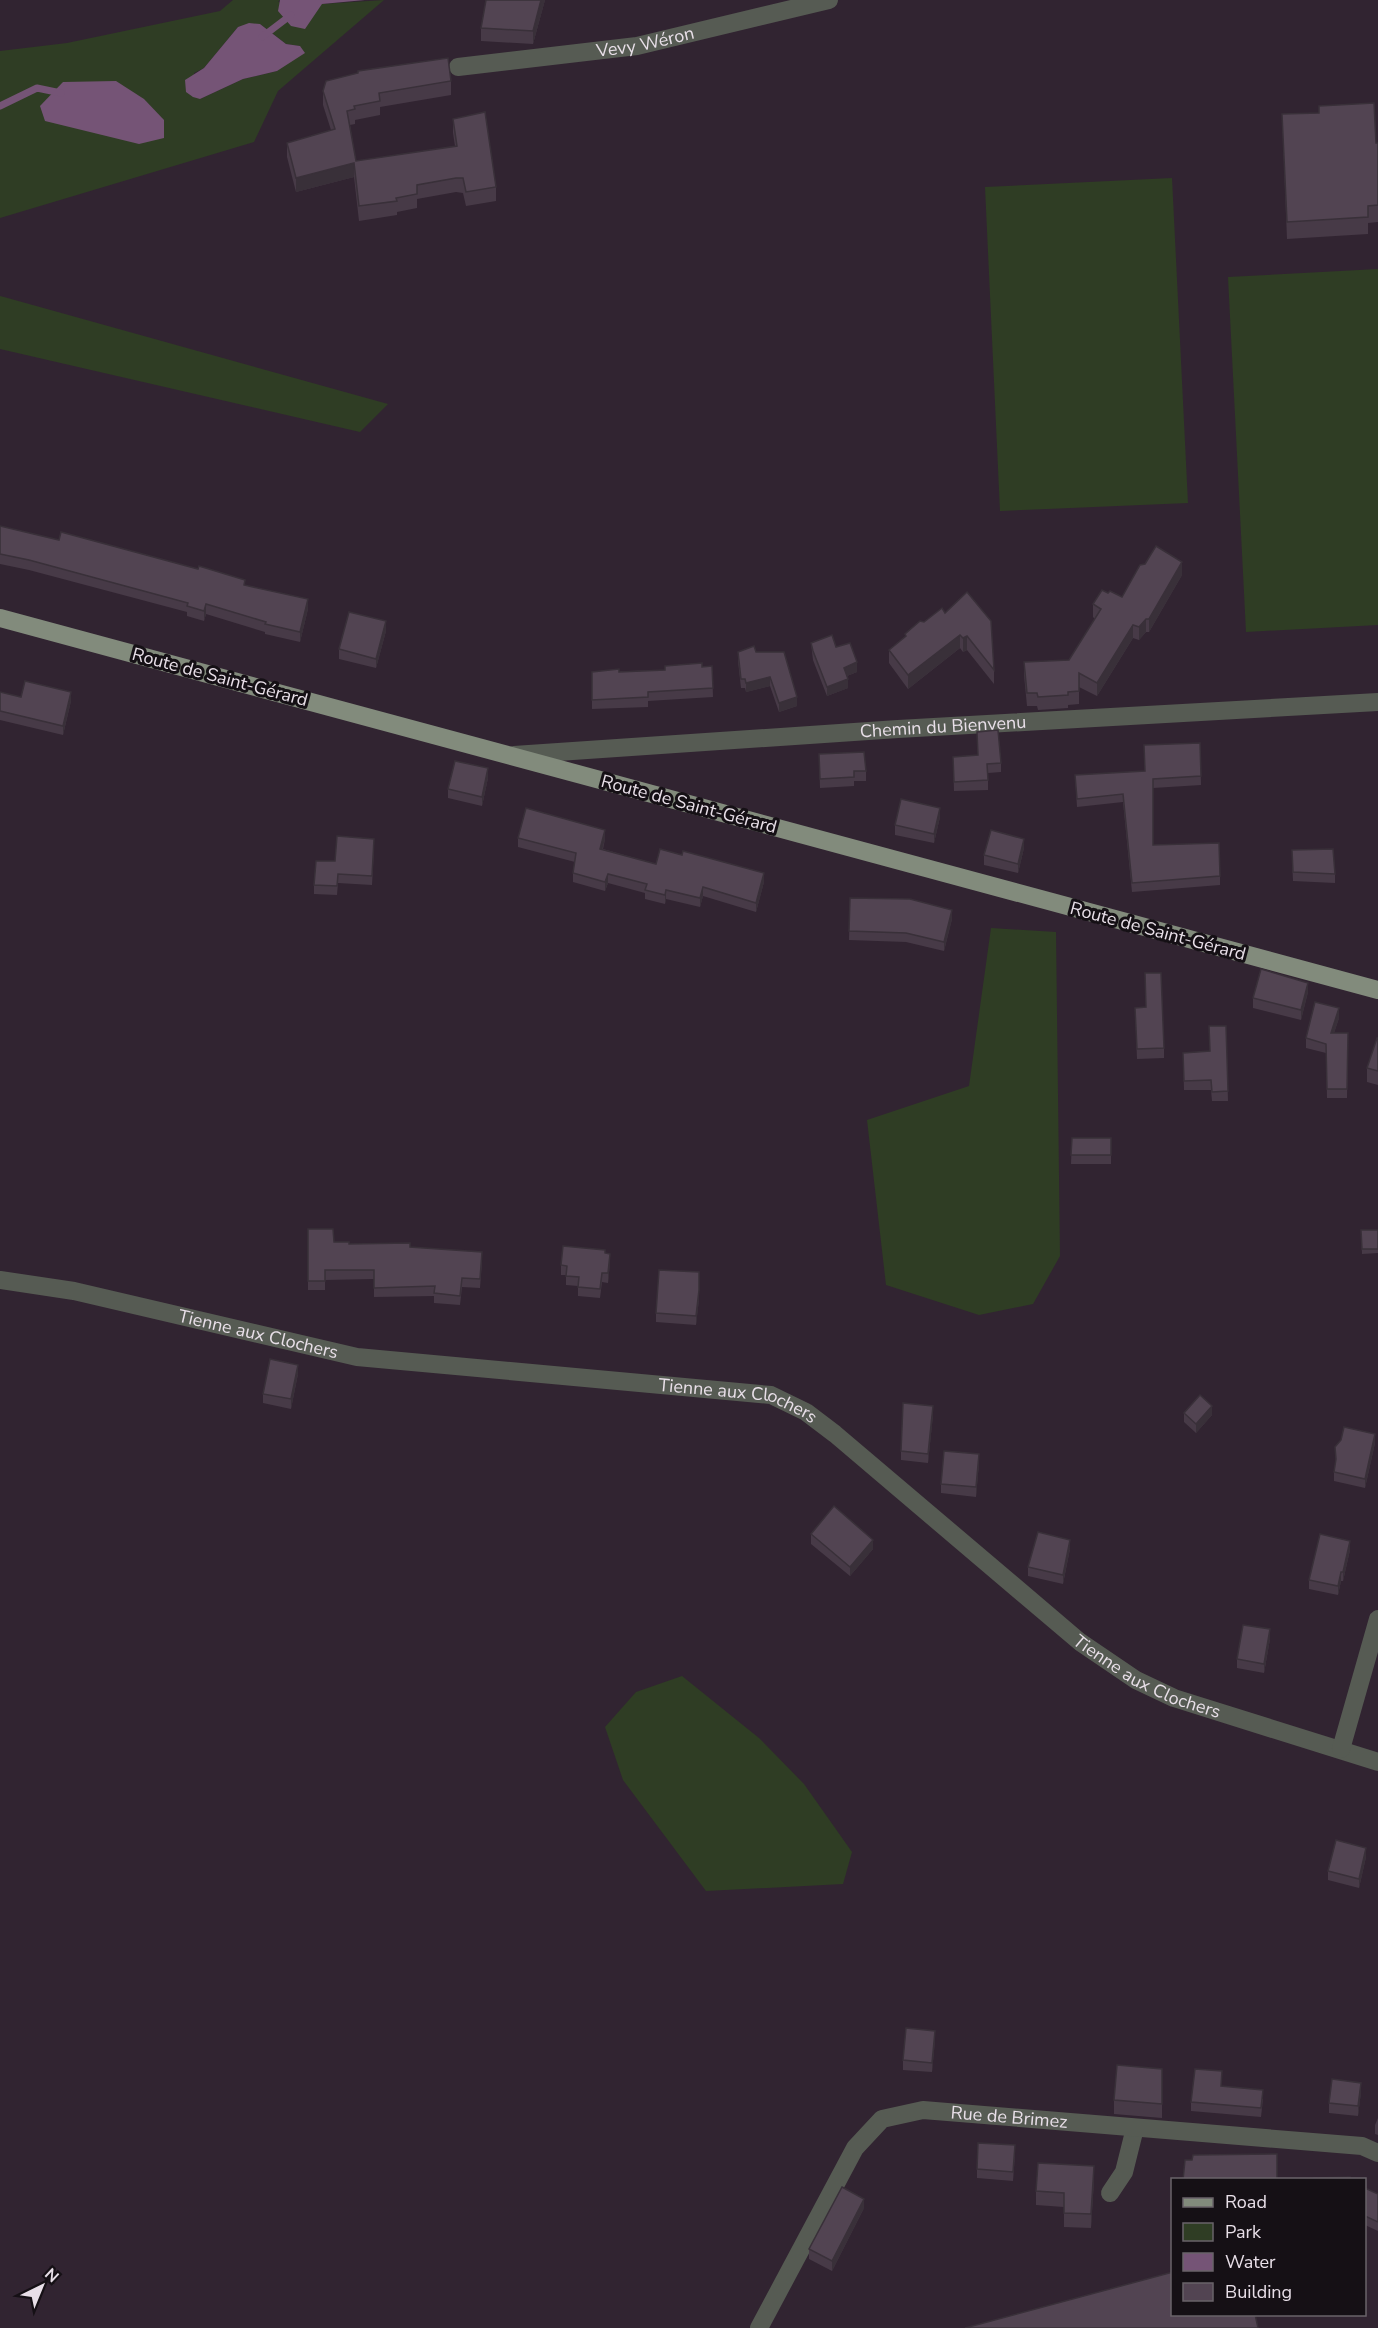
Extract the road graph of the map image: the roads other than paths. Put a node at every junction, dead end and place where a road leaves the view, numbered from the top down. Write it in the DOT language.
graph roads {
  1 [pos="829,0"];
  2 [pos="458,67"];
  3 [pos="0,618"];
  4 [pos="1378,702"];
  5 [pos="509,755"];
  6 [pos="1378,990"];
  7 [pos="0,1280"];
  8 [pos="1378,1619"];
  9 [pos="1341,1749"];
  10 [pos="1378,1762"];
  11 [pos="1135,2128"];
  12 [pos="1378,2153"];
  13 [pos="1110,2193"];
  14 [pos="759,2328"];
  1 -- 2 [label="street, Vevy Wéron"];
  3 -- 5 [label="main road, Route de Saint-Gérard"];
  4 -- 5 [label="street, Chemin du Bienvenu"];
  5 -- 6 [label="main road, Route de Saint-Gérard"];
  7 -- 9 [label="street, Tienne aux Clochers"];
  8 -- 9 [label="street"];
  9 -- 10 [label="street, Tienne aux Clochers"];
  11 -- 12 [label="street, Rue de Brimez"];
  11 -- 13 [label="street"];
  11 -- 14 [label="street, Rue de Brimez"];
}
